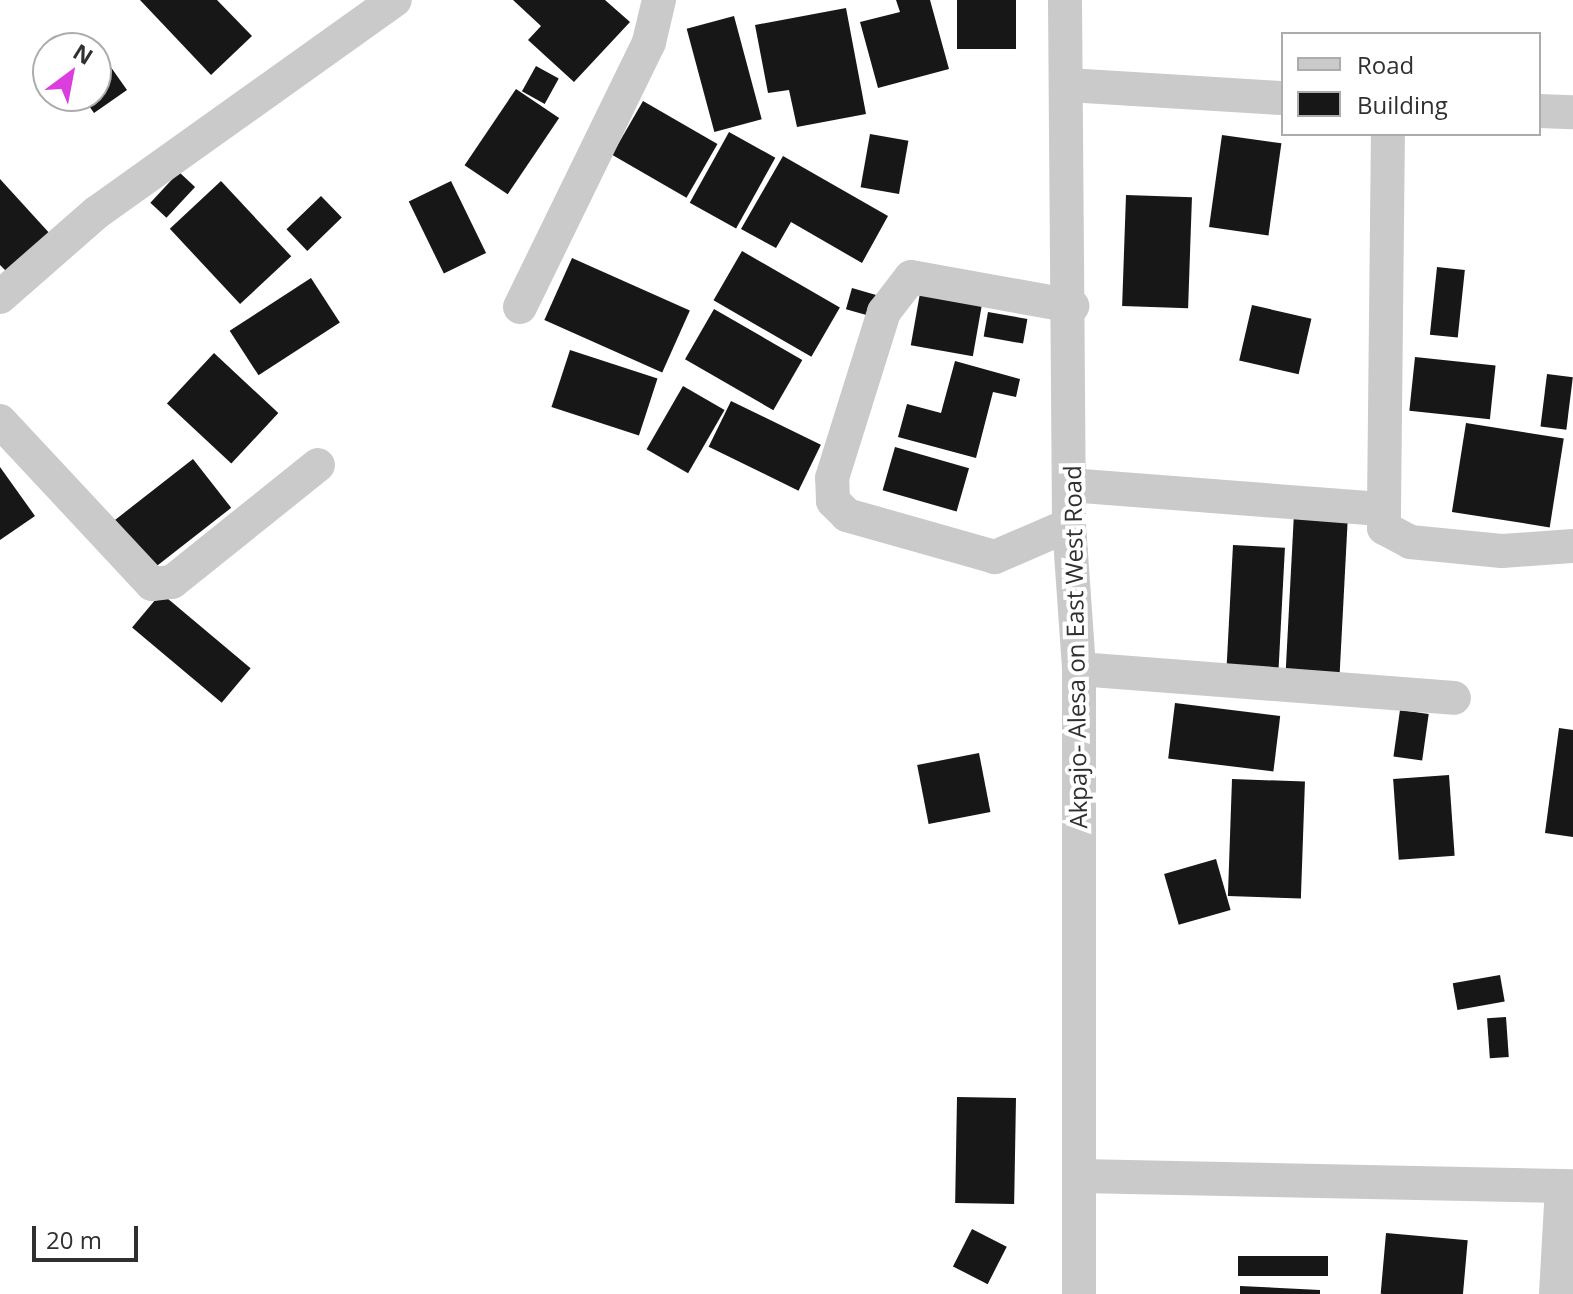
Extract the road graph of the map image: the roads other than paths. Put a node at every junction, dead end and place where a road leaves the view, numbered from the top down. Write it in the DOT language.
graph roads {
  1 [pos="395,0"];
  2 [pos="659,0"];
  3 [pos="1065,0"];
  4 [pos="1068,85"];
  5 [pos="1281,98"];
  6 [pos="1541,111"];
  7 [pos="1573,112"];
  8 [pos="1388,136"];
  9 [pos="0,297"];
  10 [pos="1072,306"];
  11 [pos="520,307"];
  12 [pos="0,421"];
  13 [pos="318,465"];
  14 [pos="1069,485"];
  15 [pos="1384,509"];
  16 [pos="1069,525"];
  17 [pos="1573,546"];
  18 [pos="1079,669"];
  19 [pos="1454,698"];
  20 [pos="1080,1176"];
  21 [pos="1568,1186"];
  22 [pos="1079,1294"];
  23 [pos="1556,1294"];
  1 -- 9 [label="street"];
  2 -- 11 [label="street"];
  3 -- 4 [label="street, Akpajo- Alesa on East West Road"];
  4 -- 5 [label="street"];
  4 -- 10 [label="street, Akpajo- Alesa on East West Road"];
  6 -- 7 [label="street"];
  8 -- 15 [label="street"];
  10 -- 14 [label="street, Akpajo- Alesa on East West Road"];
  10 -- 16 [label="street"];
  12 -- 13 [label="street"];
  14 -- 15 [label="street"];
  14 -- 16 [label="street, Akpajo- Alesa on East West Road"];
  15 -- 17 [label="street"];
  16 -- 18 [label="street, Akpajo- Alesa on East West Road"];
  18 -- 19 [label="street"];
  18 -- 20 [label="street, Akpajo- Alesa on East West Road"];
  20 -- 21 [label="street"];
  20 -- 22 [label="street, Akpajo- Alesa on East West Road"];
  21 -- 23 [label="street"];
}
